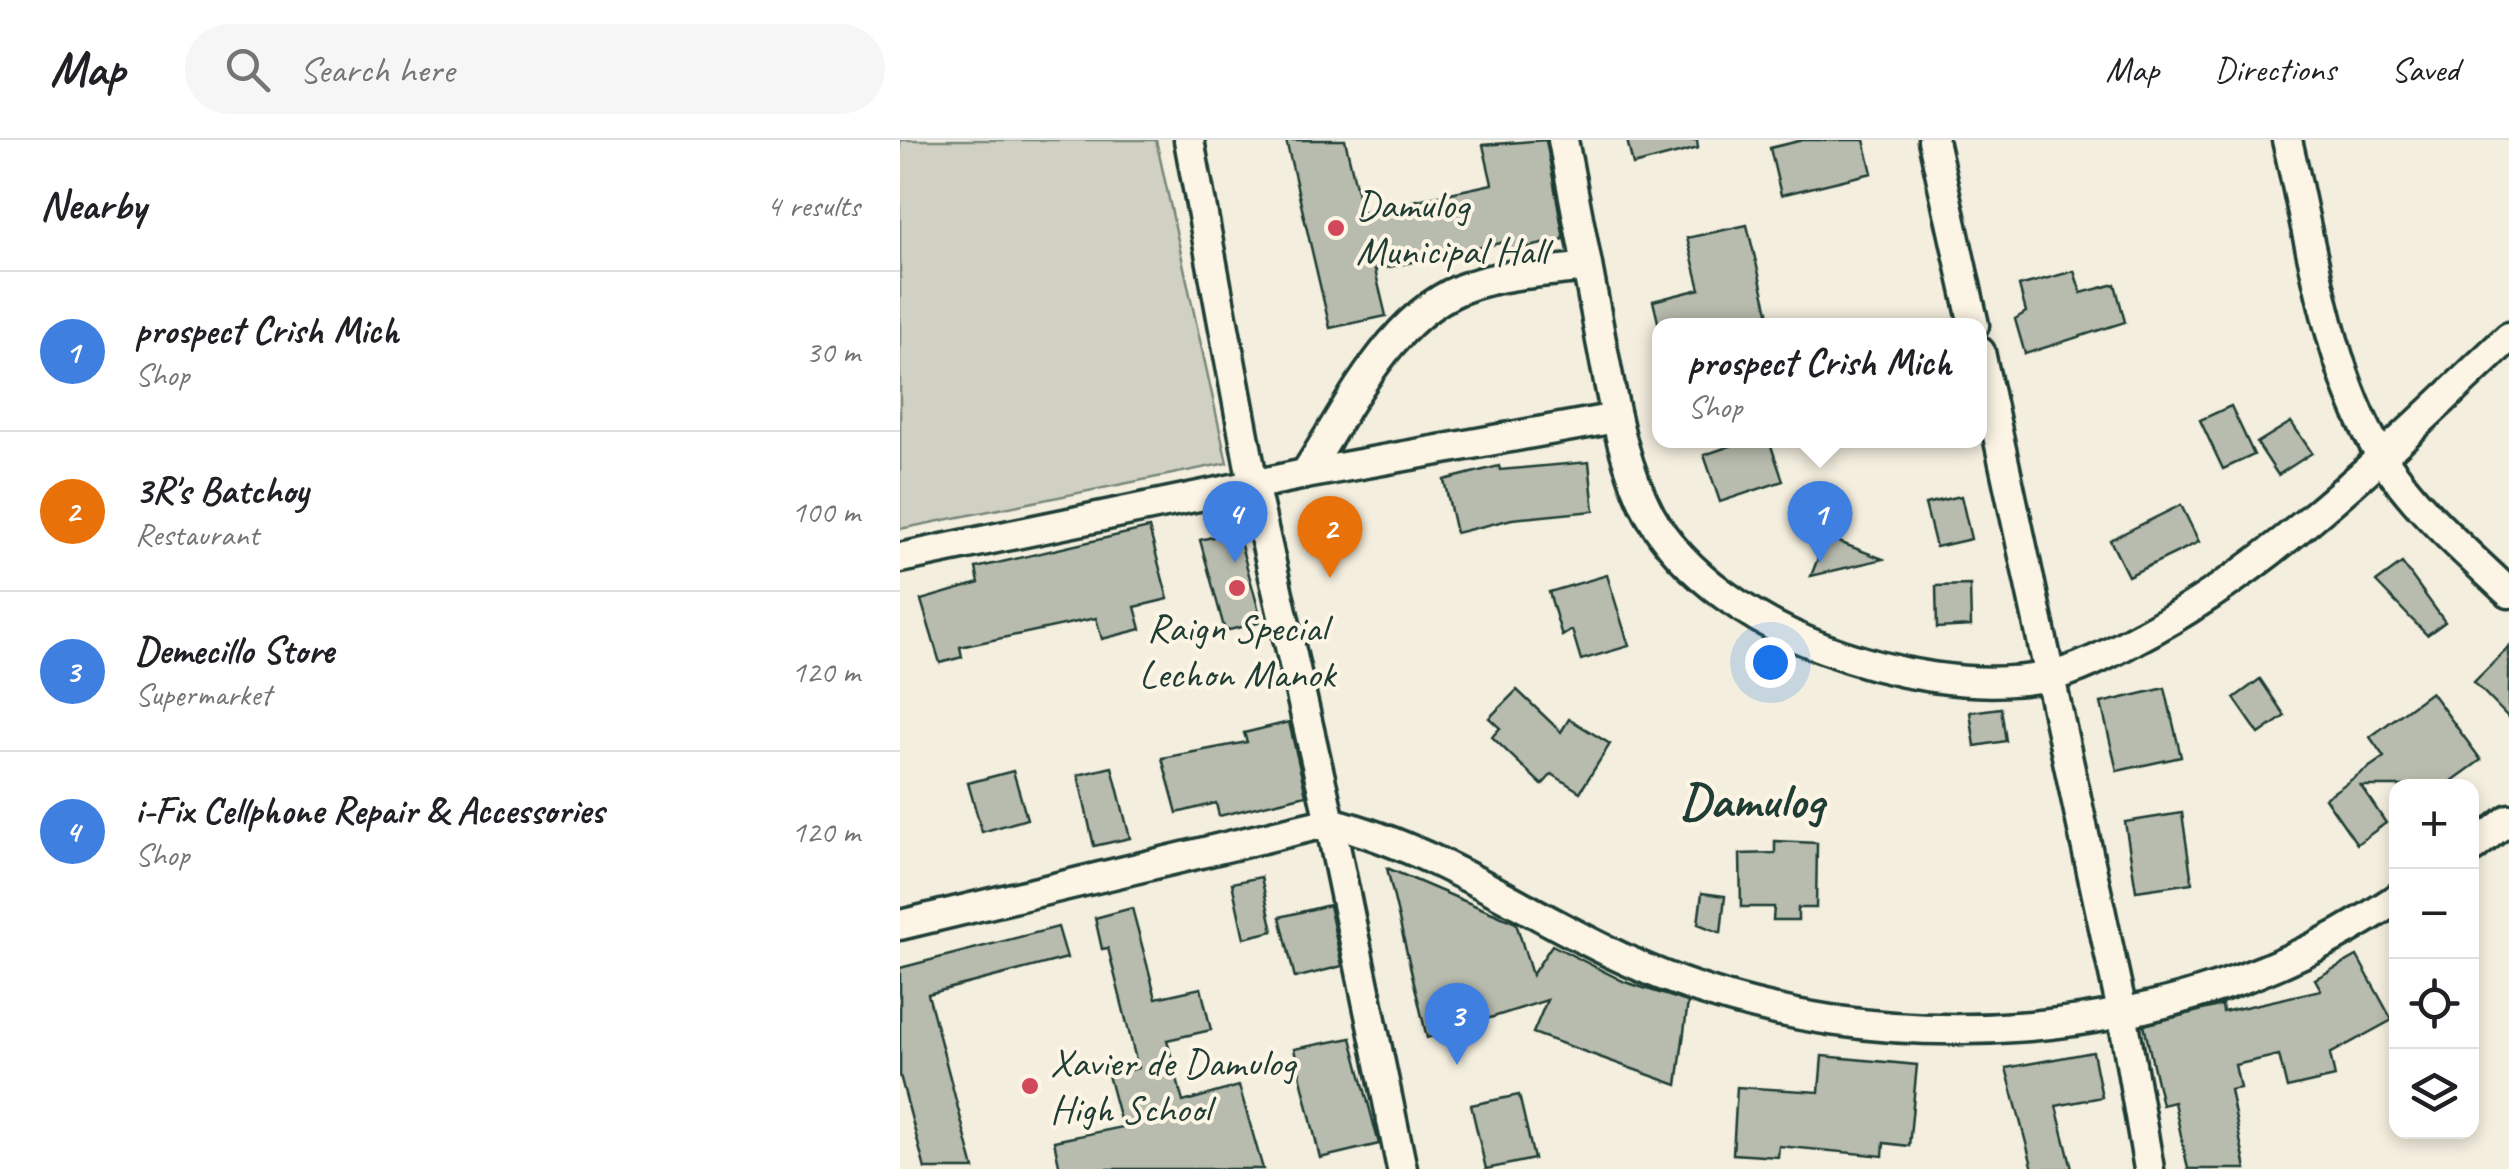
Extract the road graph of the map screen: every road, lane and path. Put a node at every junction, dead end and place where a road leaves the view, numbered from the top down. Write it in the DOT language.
graph roads {
  1 [pos="1189,140"];
  2 [pos="1563,140"];
  3 [pos="1933,140"];
  4 [pos="2287,140"];
  5 [pos="1587,266"];
  6 [pos="1972,318"];
  7 [pos="2509,337"];
  8 [pos="1987,384"];
  9 [pos="1616,418"];
  10 [pos="2382,457"];
  11 [pos="1306,474"];
  12 [pos="1253,484"];
  13 [pos="900,558"];
  14 [pos="2509,593"];
  15 [pos="2052,676"];
  16 [pos="2509,818"];
  17 [pos="1330,822"];
  18 [pos="2479,842"];
  19 [pos="2389,903"];
  20 [pos="900,926"];
  21 [pos="2122,1012"];
  22 [pos="1402,1169"];
  23 [pos="2149,1169"];
  1 -- 12 [label="street"];
  2 -- 5 [label="street"];
  3 -- 6 [label="street"];
  4 -- 10 [label="street"];
  5 -- 9 [label="street"];
  5 -- 11 [label="street"];
  7 -- 10 [label="street"];
  8 -- 15 [label="street"];
  9 -- 11 [label="street"];
  9 -- 15 [label="street"];
  10 -- 14 [label="street"];
  10 -- 15 [label="street"];
  11 -- 12 [label="street"];
  12 -- 13 [label="street"];
  12 -- 17 [label="street"];
  15 -- 21 [label="street"];
  16 -- 18 [label="street"];
  17 -- 20 [label="street"];
  17 -- 21 [label="street"];
  17 -- 22 [label="street"];
  19 -- 21 [label="street"];
  21 -- 23 [label="street"];
}
